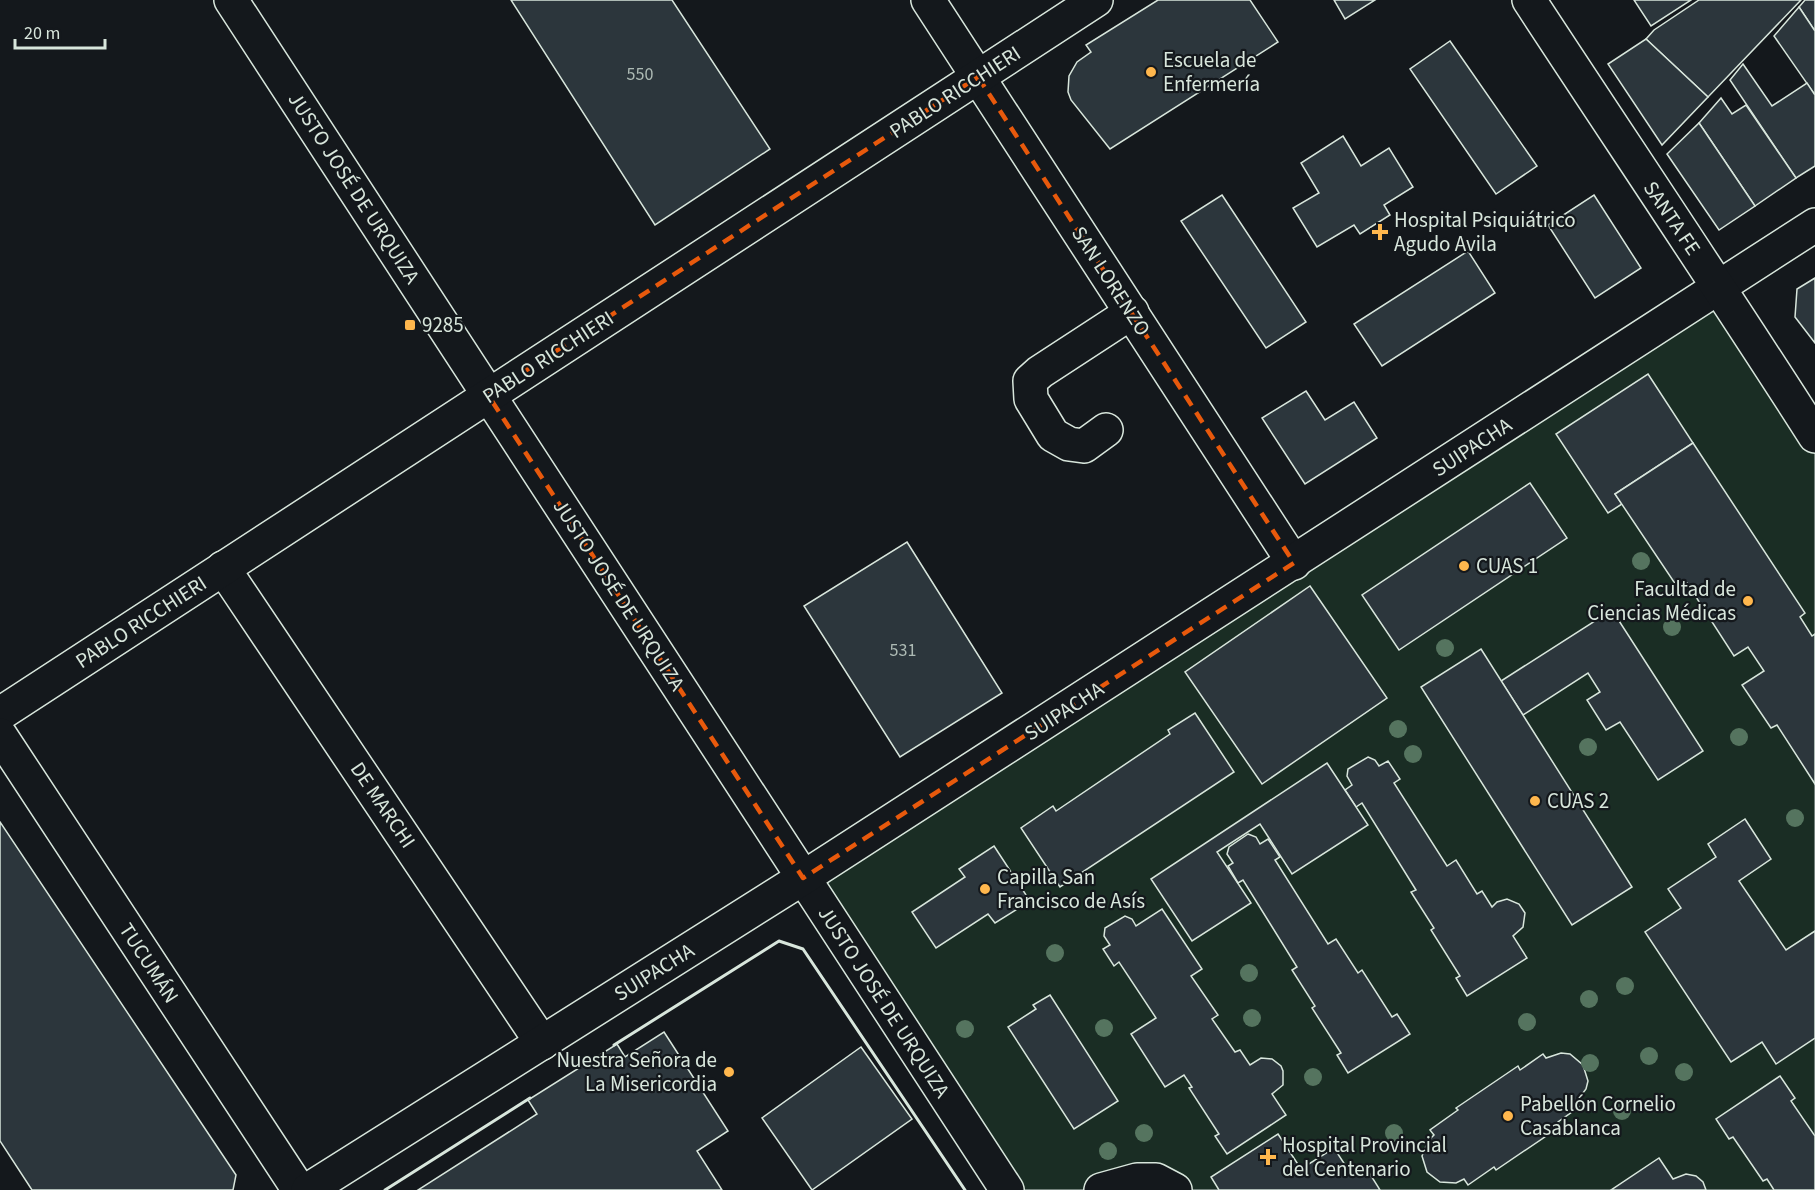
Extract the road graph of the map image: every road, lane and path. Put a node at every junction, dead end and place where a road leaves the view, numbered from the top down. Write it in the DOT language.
graph roads {
  1 [pos="231,0"];
  2 [pos="928,0"];
  3 [pos="1096,0"];
  4 [pos="1529,0"];
  5 [pos="978,77"];
  6 [pos="1815,225"];
  7 [pos="1719,286"];
  8 [pos="1132,312"];
  9 [pos="489,395"];
  10 [pos="1106,430"];
  11 [pos="1815,436"];
  12 [pos="1294,563"];
  13 [pos="223,568"];
  14 [pos="0,714"];
  15 [pos="0,735"];
  16 [pos="803,878"];
  17 [pos="542,1043"];
  18 [pos="299,1190"];
  19 [pos="308,1190"];
  20 [pos="1007,1190"];
  21 [pos="1101,1190"];
  22 [pos="1175,1190"];
  1 -- 9 [label="street, JUSTO JOSÉ DE URQUIZA"];
  2 -- 5 [label="street, SAN LORENZO"];
  3 -- 5 [label="street, PABLO RICCHIERI"];
  4 -- 7 [label="street, SANTA FE"];
  5 -- 8 [label="street, SAN LORENZO"];
  5 -- 9 [label="street, PABLO RICCHIERI"];
  6 -- 7 [label="street, SUIPACHA"];
  7 -- 11 [label="street, SANTA FE"];
  7 -- 12 [label="street, SUIPACHA"];
  8 -- 10 [label="street"];
  8 -- 12 [label="street, SAN LORENZO"];
  9 -- 13 [label="street, PABLO RICCHIERI"];
  9 -- 16 [label="street, JUSTO JOSÉ DE URQUIZA"];
  12 -- 16 [label="street, SUIPACHA"];
  13 -- 14 [label="street, PABLO RICCHIERI"];
  13 -- 17 [label="street, DE MARCHI"];
  15 -- 18 [label="street, TUCUMÁN"];
  16 -- 17 [label="street, SUIPACHA"];
  16 -- 20 [label="street, JUSTO JOSÉ DE URQUIZA"];
  17 -- 19 [label="street, SUIPACHA"];
  21 -- 22 [label="street"];
}
